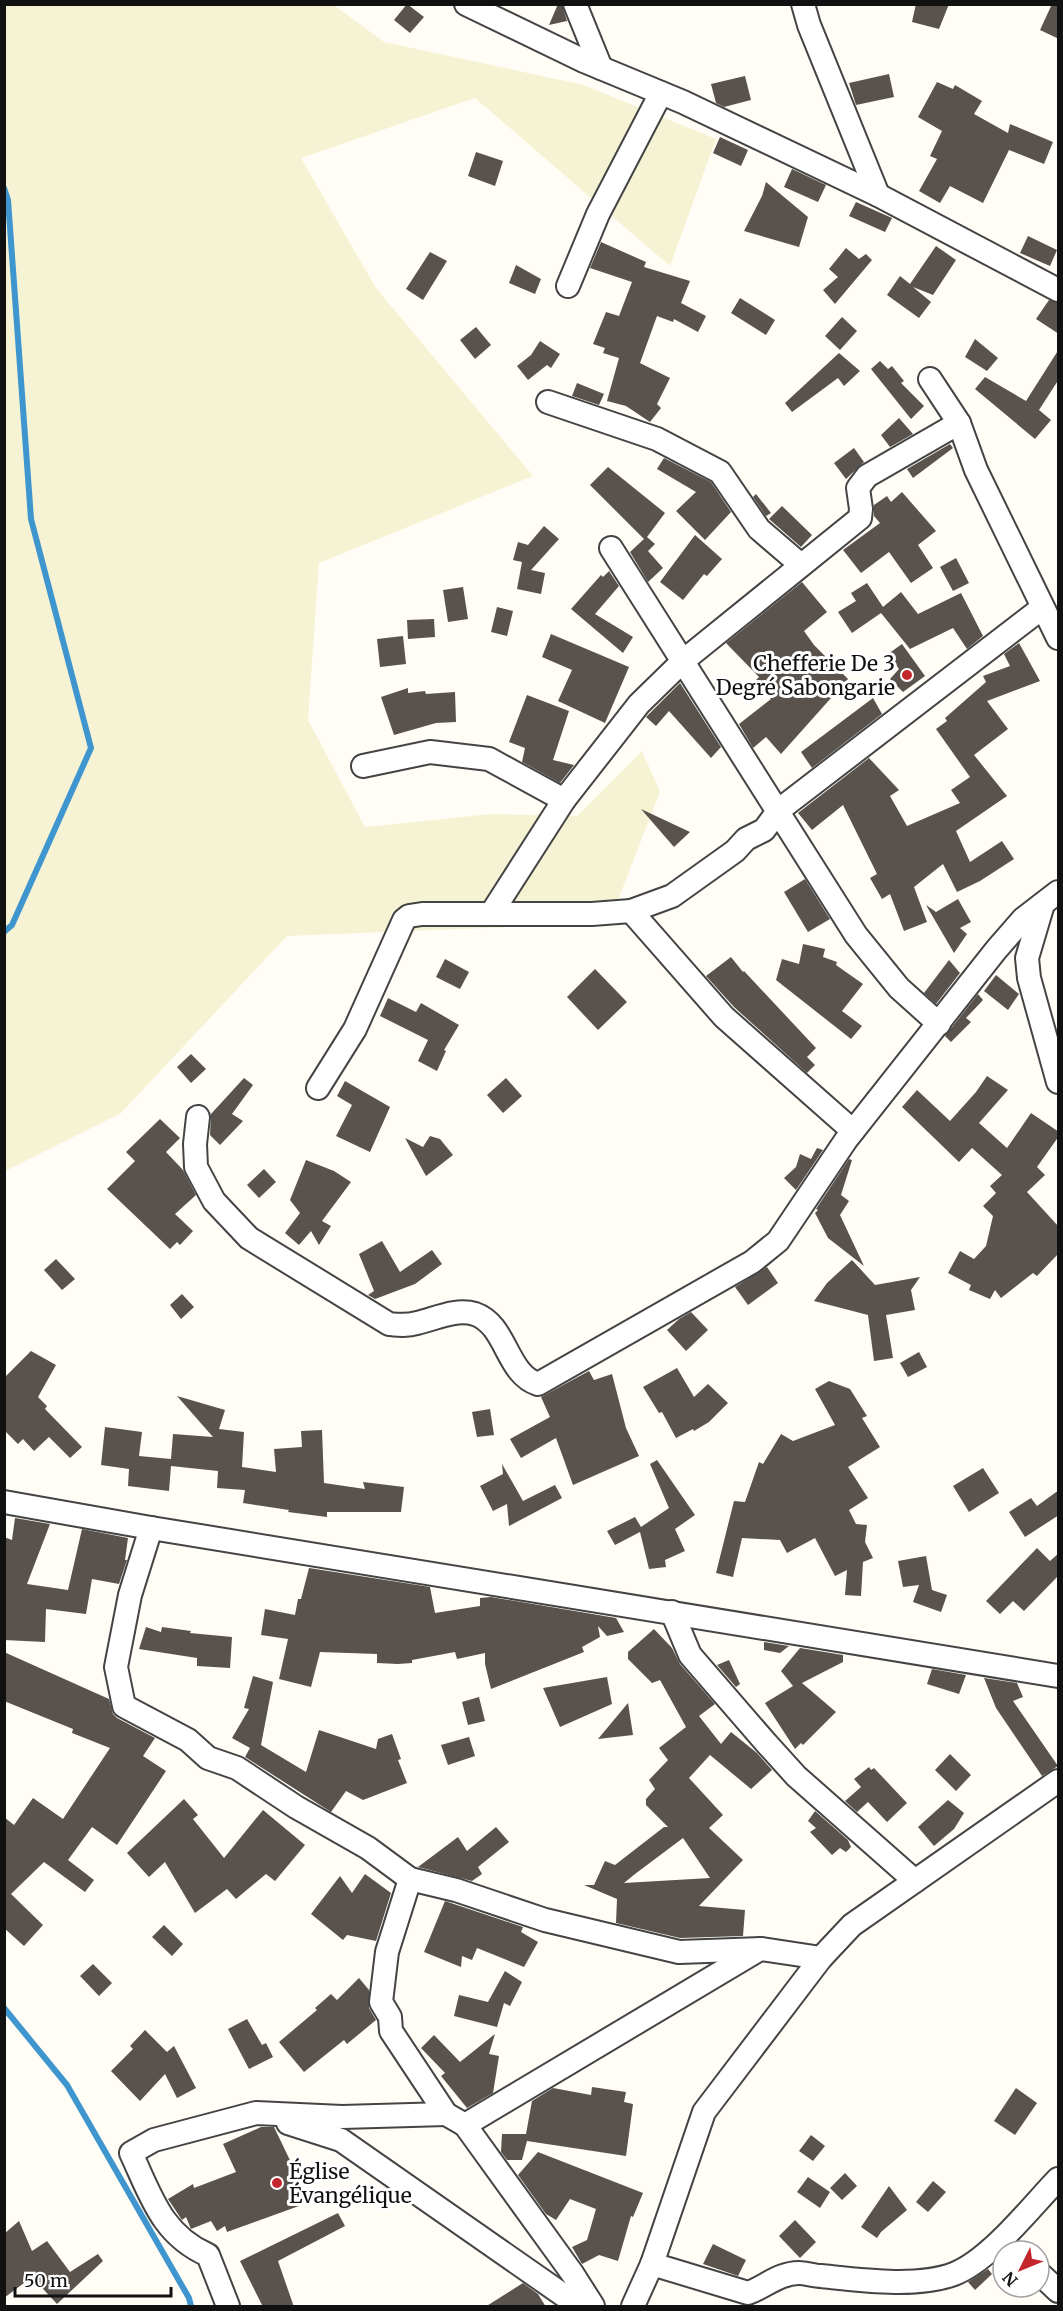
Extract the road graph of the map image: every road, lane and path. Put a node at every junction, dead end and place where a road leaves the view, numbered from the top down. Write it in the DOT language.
graph roads {
  1 [pos="466,4"];
  2 [pos="575,4"];
  3 [pos="803,4"];
  4 [pos="602,68"];
  5 [pos="661,93"];
  6 [pos="878,195"];
  7 [pos="568,286"];
  8 [pos="1059,290"];
  9 [pos="930,379"];
  10 [pos="548,402"];
  11 [pos="959,423"];
  12 [pos="611,548"];
  13 [pos="801,565"];
  14 [pos="1042,608"];
  15 [pos="1059,638"];
  16 [pos="683,661"];
  17 [pos="363,766"];
  18 [pos="564,800"];
  19 [pos="778,810"];
  20 [pos="1051,898"];
  21 [pos="631,912"];
  22 [pos="491,914"];
  23 [pos="996,950"];
  24 [pos="1027,958"];
  25 [pos="939,1024"];
  26 [pos="1059,1082"];
  27 [pos="318,1088"];
  28 [pos="198,1118"];
  29 [pos="853,1131"];
  30 [pos="4,1502"];
  31 [pos="151,1528"];
  32 [pos="672,1612"];
  33 [pos="1059,1676"];
  34 [pos="1059,1781"];
  35 [pos="410,1879"];
  36 [pos="915,1881"];
  37 [pos="762,1948"];
  38 [pos="821,1958"];
  39 [pos="256,2114"];
  40 [pos="455,2120"];
  41 [pos="1059,2178"];
  42 [pos="1013,2239"];
  43 [pos="991,2253"];
  44 [pos="652,2264"];
  45 [pos="228,2307"];
  46 [pos="579,2307"];
  47 [pos="592,2307"];
  48 [pos="633,2307"];
  1 -- 4 [label="street"];
  2 -- 4 [label="street"];
  3 -- 6 [label="street"];
  4 -- 5 [label="street"];
  5 -- 6 [label="street"];
  5 -- 7 [label="street"];
  6 -- 8 [label="street"];
  9 -- 11 [label="street"];
  10 -- 13 [label="street"];
  11 -- 13 [label="street"];
  11 -- 14 [label="street"];
  12 -- 16 [label="street"];
  13 -- 16 [label="street"];
  14 -- 15 [label="street"];
  14 -- 19 [label="street"];
  16 -- 18 [label="street"];
  16 -- 19 [label="street"];
  17 -- 18 [label="street"];
  18 -- 22 [label="street"];
  19 -- 21 [label="street"];
  19 -- 25 [label="street"];
  20 -- 23 [label="street"];
  20 -- 24 [label="street"];
  21 -- 22 [label="street"];
  21 -- 29 [label="street"];
  22 -- 27 [label="street"];
  23 -- 24 [label="street"];
  23 -- 25 [label="street"];
  24 -- 26 [label="street"];
  25 -- 29 [label="street"];
  28 -- 29 [label="street"];
  30 -- 31 [label="street"];
  31 -- 32 [label="street"];
  31 -- 35 [label="street"];
  32 -- 33 [label="street"];
  32 -- 36 [label="street"];
  34 -- 36 [label="street"];
  35 -- 37 [label="street"];
  35 -- 40 [label="street"];
  36 -- 38 [label="street"];
  37 -- 38 [label="street"];
  37 -- 40 [label="street"];
  38 -- 44 [label="street"];
  39 -- 40 [label="street"];
  39 -- 45 [label="street"];
  39 -- 46 [label="street"];
  40 -- 47 [label="street"];
  41 -- 42 [label="street"];
  43 -- 44 [label="street"];
  44 -- 48 [label="street"];
}
